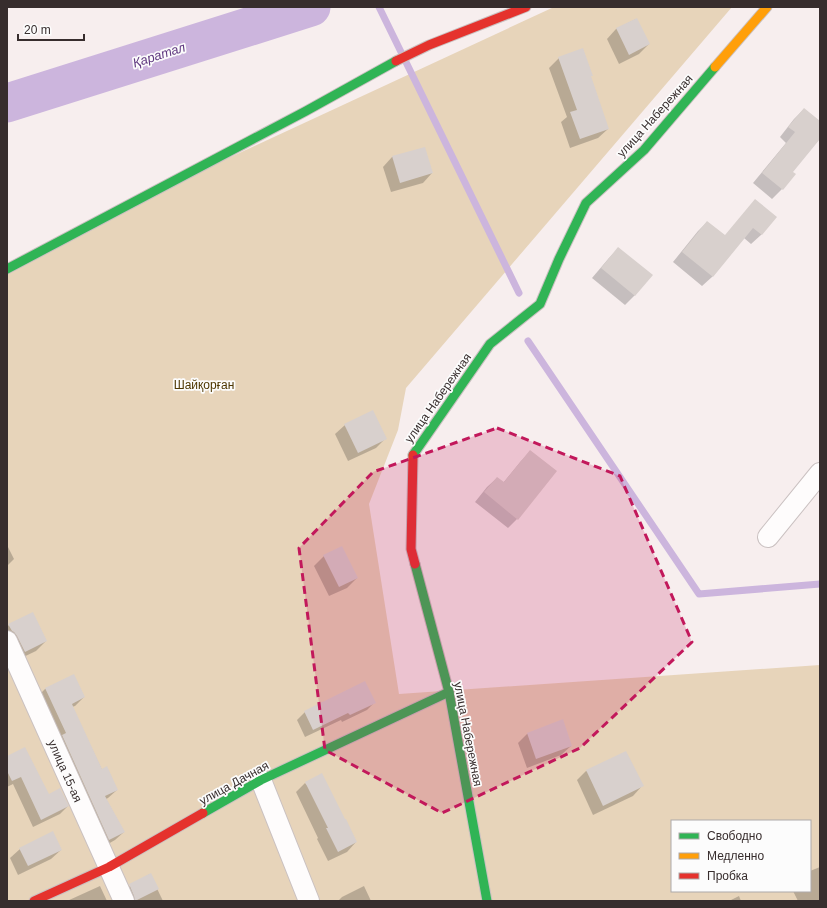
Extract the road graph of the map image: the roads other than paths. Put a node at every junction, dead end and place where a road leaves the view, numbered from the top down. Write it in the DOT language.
graph roads {
  1 [pos="526,7"];
  2 [pos="767,7"];
  3 [pos="7,269"];
  4 [pos="820,473"];
  5 [pos="768,537"];
  6 [pos="7,641"];
  7 [pos="449,692"];
  8 [pos="261,780"];
  9 [pos="109,867"];
  10 [pos="34,901"];
  11 [pos="124,901"];
  12 [pos="309,901"];
  13 [pos="487,901"];
  1 -- 3 [label="street"];
  2 -- 7 [label="street, улица Набережная"];
  4 -- 5 [label="street"];
  6 -- 9 [label="street, улица 15-ая"];
  7 -- 8 [label="street, улица Дачная"];
  7 -- 13 [label="street, улица Набережная"];
  8 -- 9 [label="street, улица Дачная"];
  8 -- 12 [label="street"];
  9 -- 10 [label="street, улица Дачная"];
  9 -- 11 [label="street, улица 15-ая"];
}
